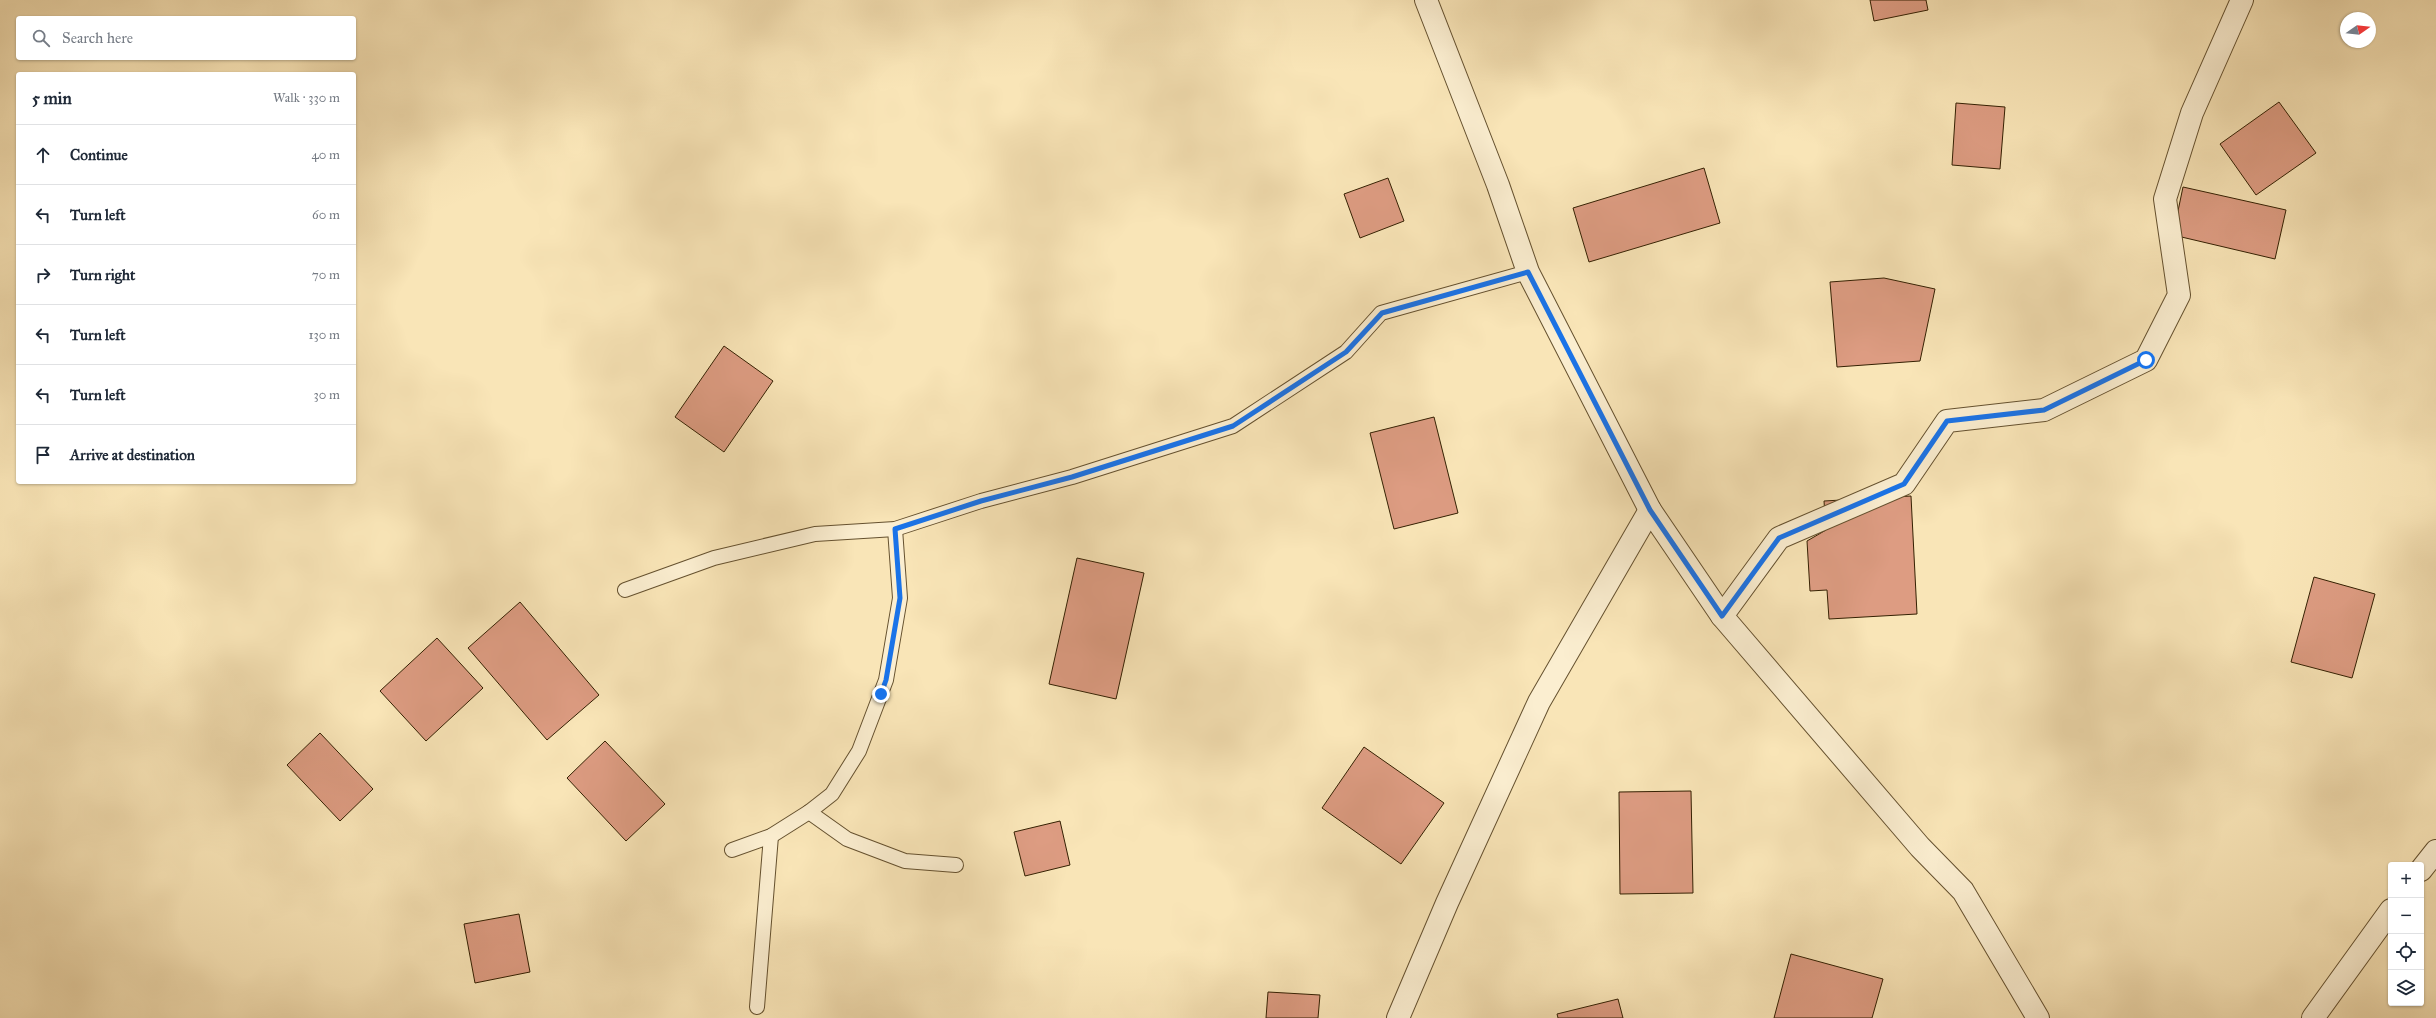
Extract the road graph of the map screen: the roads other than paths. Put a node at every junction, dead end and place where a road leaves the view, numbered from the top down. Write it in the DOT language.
graph roads {
  1 [pos="1426,0"];
  2 [pos="2242,0"];
  3 [pos="1528,272"];
  4 [pos="1650,510"];
  5 [pos="895,529"];
  6 [pos="625,590"];
  7 [pos="1722,616"];
  8 [pos="809,812"];
  9 [pos="771,836"];
  10 [pos="732,850"];
  11 [pos="2436,851"];
  12 [pos="956,865"];
  13 [pos="2424,866"];
  14 [pos="2388,914"];
  15 [pos="757,1007"];
  16 [pos="1398,1018"];
  17 [pos="2038,1018"];
  18 [pos="2313,1018"];
  1 -- 3 [label="street"];
  2 -- 7 [label="street"];
  3 -- 4 [label="street"];
  3 -- 5 [label="lane"];
  4 -- 7 [label="street"];
  4 -- 16 [label="street"];
  5 -- 6 [label="lane"];
  5 -- 8 [label="lane"];
  7 -- 17 [label="street"];
  8 -- 9 [label="lane"];
  8 -- 12 [label="lane"];
  9 -- 10 [label="lane"];
  9 -- 15 [label="lane"];
  11 -- 13 [label="street"];
  14 -- 18 [label="street"];
}
